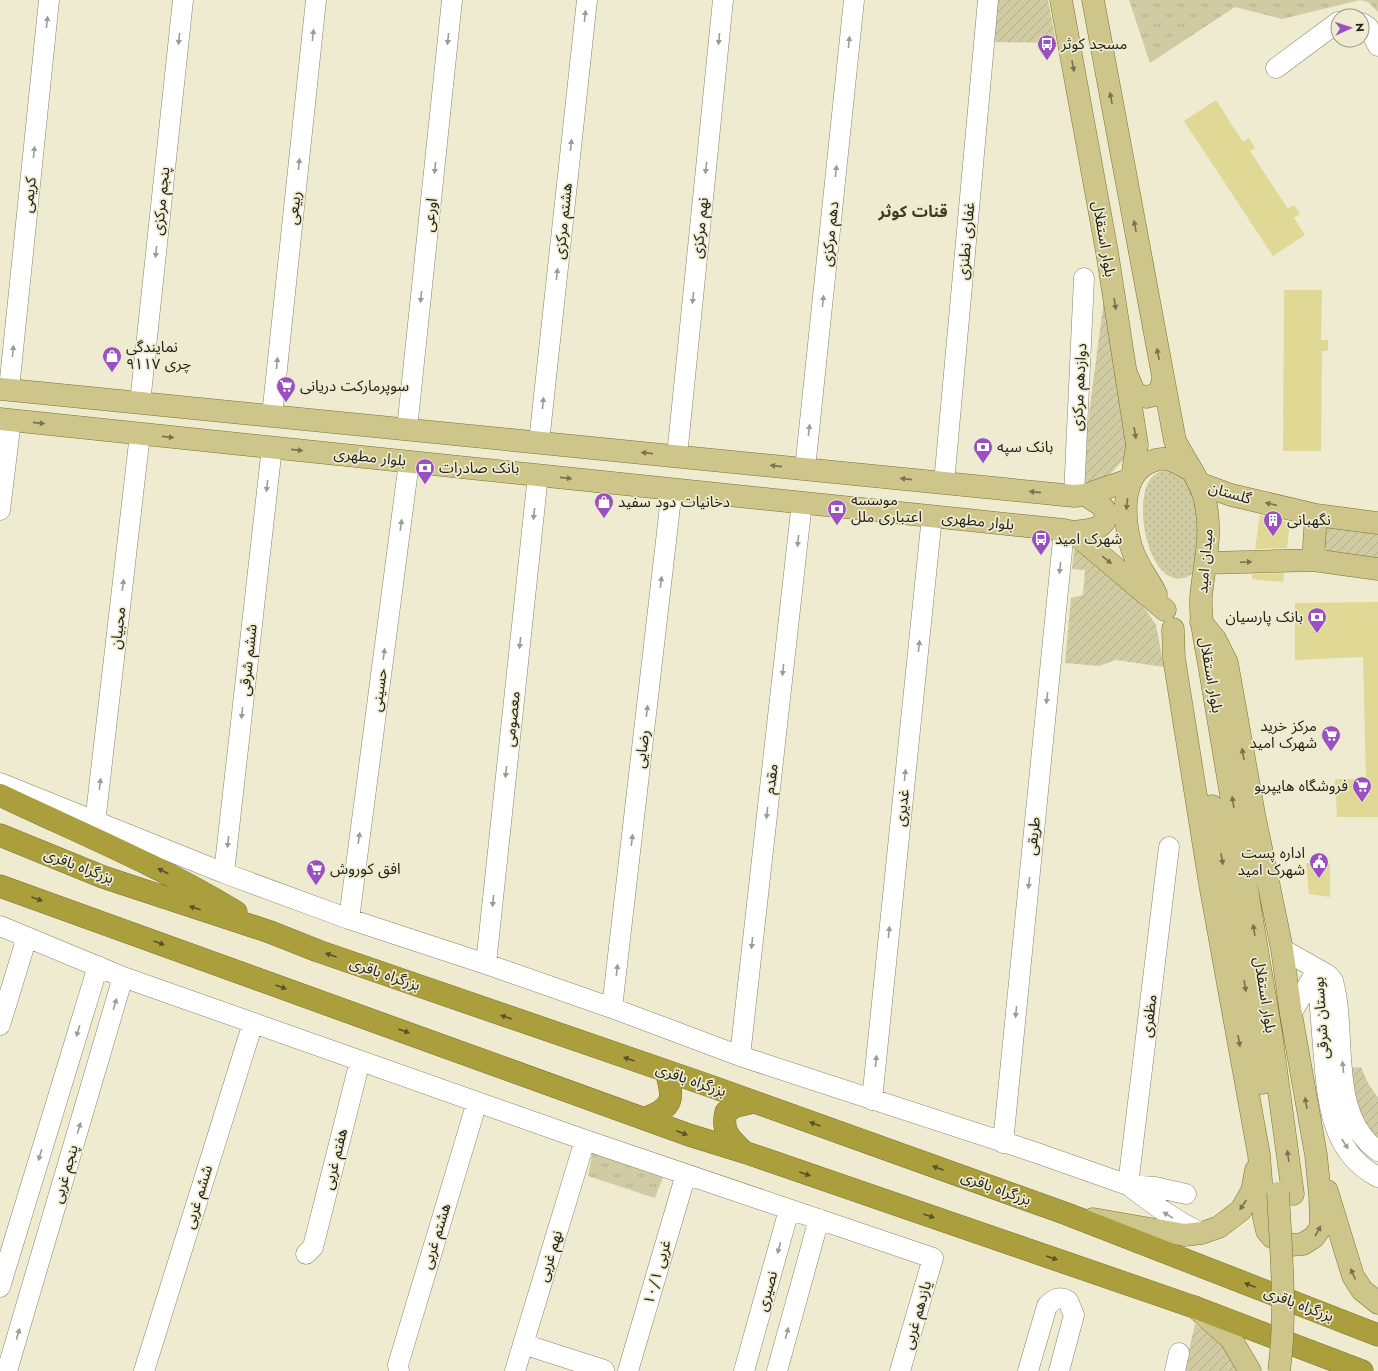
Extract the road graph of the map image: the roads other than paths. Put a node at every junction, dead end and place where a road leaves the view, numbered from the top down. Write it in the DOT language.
graph roads {
  1 [pos="49,0"];
  2 [pos="183,0"];
  3 [pos="316,0"];
  4 [pos="452,0"];
  5 [pos="587,0"];
  6 [pos="722,0"];
  7 [pos="854,0"];
  8 [pos="988,0"];
  9 [pos="1061,0"];
  10 [pos="1093,0"];
  11 [pos="1330,28"];
  12 [pos="1370,30"];
  13 [pos="1378,46"];
  14 [pos="1276,68"];
  15 [pos="1084,278"];
  16 [pos="1125,372"];
  17 [pos="1163,380"];
  18 [pos="4,389"];
  19 [pos="140,403"];
  20 [pos="272,416"];
  21 [pos="6,420"];
  22 [pos="407,429"];
  23 [pos="140,434"];
  24 [pos="539,442"];
  25 [pos="272,447"];
  26 [pos="677,456"];
  27 [pos="409,462"];
  28 [pos="805,469"];
  29 [pos="538,475"];
  30 [pos="1196,477"];
  31 [pos="1132,479"];
  32 [pos="944,482"];
  33 [pos="672,489"];
  34 [pos="1080,495"];
  35 [pos="802,502"];
  36 [pos="0,510"];
  37 [pos="1316,515"];
  38 [pos="932,516"];
  39 [pos="1378,523"];
  40 [pos="1069,531"];
  41 [pos="1313,560"];
  42 [pos="1207,563"];
  43 [pos="1378,569"];
  44 [pos="1169,620"];
  45 [pos="1201,622"];
  46 [pos="0,783"];
  47 [pos="0,795"];
  48 [pos="95,823"];
  49 [pos="0,835"];
  50 [pos="1169,847"];
  51 [pos="224,873"];
  52 [pos="0,886"];
  53 [pos="348,919"];
  54 [pos="0,926"];
  55 [pos="270,932"];
  56 [pos="27,937"];
  57 [pos="1282,949"];
  58 [pos="486,964"];
  59 [pos="98,966"];
  60 [pos="1317,970"];
  61 [pos="123,977"];
  62 [pos="612,1008"];
  63 [pos="1291,1014"];
  64 [pos="253,1023"];
  65 [pos="0,1025"];
  66 [pos="740,1056"];
  67 [pos="360,1061"];
  68 [pos="666,1071"];
  69 [pos="872,1100"];
  70 [pos="477,1102"];
  71 [pos="754,1102"];
  72 [pos="646,1118"];
  73 [pos="586,1140"];
  74 [pos="1003,1143"];
  75 [pos="1378,1151"];
  76 [pos="744,1152"];
  77 [pos="1260,1155"];
  78 [pos="1316,1155"];
  79 [pos="686,1174"];
  80 [pos="34,1176"];
  81 [pos="1378,1176"];
  82 [pos="62,1184"];
  83 [pos="1128,1185"];
  84 [pos="1186,1194"];
  85 [pos="1286,1194"];
  86 [pos="789,1210"];
  87 [pos="1067,1214"];
  88 [pos="819,1219"];
  89 [pos="1202,1233"];
  90 [pos="306,1254"];
  91 [pos="0,1287"];
  92 [pos="1378,1303"];
  93 [pos="1194,1307"];
  94 [pos="1378,1335"];
  95 [pos="523,1344"];
  96 [pos="604,1370"];
  97 [pos="7,1371"];
  98 [pos="144,1371"];
  99 [pos="399,1371"];
  100 [pos="515,1371"];
  101 [pos="628,1371"];
  102 [pos="744,1371"];
  103 [pos="777,1371"];
  104 [pos="900,1371"];
  105 [pos="1028,1371"];
  106 [pos="1059,1371"];
  107 [pos="1250,1371"];
  108 [pos="1280,1371"];
  109 [pos="1294,1371"];
  110 [pos="1362,1371"];
  18 -- 1 [label="street, کریمی, one-way"];
  2 -- 19 [label="street, پنجم مرکزی, one-way"];
  20 -- 3 [label="street, ربیعی, one-way"];
  4 -- 22 [label="street, اورعی, one-way"];
  24 -- 5 [label="street, هشتم مرکزی, one-way"];
  6 -- 26 [label="street, نهم مرکزی, one-way"];
  28 -- 7 [label="street, دهم مرکزی, one-way"];
  8 -- 32 [label="street, غفاری نطنزی"];
  9 -- 16 [label="main road, بلوار استقلال, one-way"];
  17 -- 10 [label="main road, one-way"];
  11 -- 14 [label="street"];
  12 -- 13 [label="street"];
  15 -- 34 [label="street, دوازدهم مرکزی"];
  16 -- 17 [label="main road"];
  16 -- 31 [label="main road, بلوار استقلال, one-way"];
  17 -- 30 [label="main road"];
  18 -- 19 [label="main road, بلوار مطهری"];
  19 -- 20 [label="main road, بلوار مطهری"];
  20 -- 22 [label="main road, بلوار مطهری"];
  21 -- 23 [label="main road, بلوار مطهری, one-way"];
  21 -- 36 [label="street"];
  22 -- 24 [label="main road, بلوار مطهری"];
  23 -- 25 [label="main road, بلوار مطهری, one-way"];
  48 -- 23 [label="street, محبیان, one-way"];
  26 -- 24 [label="main road, بلوار مطهری, one-way"];
  25 -- 27 [label="main road, بلوار مطهری, one-way"];
  25 -- 51 [label="street, ششم شرقی, one-way"];
  28 -- 26 [label="main road, بلوار مطهری, one-way"];
  27 -- 29 [label="main road, بلوار مطهری"];
  53 -- 27 [label="street, حسینی, one-way"];
  32 -- 28 [label="main road, بلوار مطهری, one-way"];
  29 -- 33 [label="main road, بلوار مطهری, one-way"];
  29 -- 58 [label="street, معصومی, one-way"];
  30 -- 31 [label="main road"];
  37 -- 30 [label="main road, گلستان, one-way"];
  30 -- 42 [label="main road, میدان امید"];
  31 -- 34 [label="main road"];
  31 -- 44 [label="main road, one-way"];
  34 -- 32 [label="main road, بلوار مطهری, one-way"];
  33 -- 35 [label="main road, بلوار مطهری"];
  62 -- 33 [label="street, رضایی, one-way"];
  34 -- 40 [label="main road, بلوار مطهری"];
  35 -- 38 [label="main road, بلوار مطهری"];
  35 -- 66 [label="street, مقدم, one-way"];
  37 -- 39 [label="main road, گلستان"];
  37 -- 41 [label="main road"];
  38 -- 40 [label="main road, بلوار مطهری"];
  69 -- 38 [label="street, غدیری, one-way"];
  40 -- 44 [label="main road, one-way"];
  40 -- 74 [label="street, طریقی, one-way"];
  42 -- 41 [label="main road, one-way"];
  41 -- 43 [label="main road"];
  42 -- 45 [label="main road, میدان امید"];
  44 -- 77 [label="main road, one-way"];
  44 -- 85 [label="main road, بلوار استقلال, one-way"];
  57 -- 45 [label="main road, one-way"];
  85 -- 45 [label="main road, بلوار استقلال, one-way"];
  46 -- 48 [label="street"];
  55 -- 47 [label="highway, one-way"];
  48 -- 51 [label="street"];
  55 -- 49 [label="highway, بزرگراه باقری, one-way"];
  50 -- 83 [label="street, مظفری"];
  51 -- 53 [label="street"];
  52 -- 72 [label="highway, one-way"];
  53 -- 58 [label="street"];
  54 -- 56 [label="street"];
  68 -- 55 [label="highway, بزرگراه باقری, one-way"];
  56 -- 59 [label="street"];
  56 -- 65 [label="street"];
  57 -- 60 [label="street"];
  57 -- 63 [label="main road"];
  58 -- 62 [label="street"];
  59 -- 61 [label="street"];
  59 -- 80 [label="street, پنجم غربی, one-way"];
  60 -- 63 [label="street"];
  75 -- 60 [label="street, بوستان شرقی, one-way"];
  60 -- 81 [label="street, بوستان شرقی, one-way"];
  61 -- 64 [label="street"];
  82 -- 61 [label="street, پنجم غربی, one-way"];
  62 -- 66 [label="street"];
  78 -- 63 [label="main road, one-way"];
  64 -- 67 [label="street"];
  64 -- 98 [label="street, ششم غربی"];
  66 -- 69 [label="street"];
  67 -- 70 [label="street"];
  67 -- 90 [label="street, هفتم غربی"];
  68 -- 71 [label="highway, بزرگراه باقری"];
  68 -- 72 [label="highway"];
  69 -- 74 [label="street"];
  70 -- 73 [label="street"];
  70 -- 99 [label="street, هشتم غربی"];
  71 -- 76 [label="highway"];
  87 -- 71 [label="highway, بزرگراه باقری, one-way"];
  72 -- 76 [label="highway, one-way"];
  73 -- 79 [label="street"];
  73 -- 95 [label="street, نهم غربی"];
  74 -- 83 [label="street"];
  76 -- 93 [label="highway, one-way"];
  77 -- 78 [label="main road, one-way"];
  77 -- 89 [label="main road, one-way"];
  92 -- 78 [label="main road, one-way"];
  79 -- 86 [label="street"];
  79 -- 101 [label="street, ۱۰/۱ غربی"];
  80 -- 82 [label="street"];
  80 -- 91 [label="street, پنجم غربی"];
  97 -- 82 [label="street, پنجم غربی, one-way"];
  83 -- 84 [label="street"];
  89 -- 83 [label="street, one-way"];
  85 -- 108 [label="main road, بلوار استقلال, bridge"];
  85 -- 109 [label="main road, بلوار استقلال"];
  86 -- 88 [label="street"];
  86 -- 102 [label="street, نصیری, one-way"];
  87 -- 89 [label="main road"];
  94 -- 87 [label="highway, بزرگراه باقری, one-way"];
  103 -- 88 [label="street, نصیری, one-way"];
  88 -- 104 [label="street, یازدهم غربی"];
  93 -- 107 [label="main road"];
  93 -- 110 [label="highway"];
  95 -- 96 [label="street"];
  95 -- 100 [label="street, نهم غربی"];
  105 -- 106 [label="street"];
}
